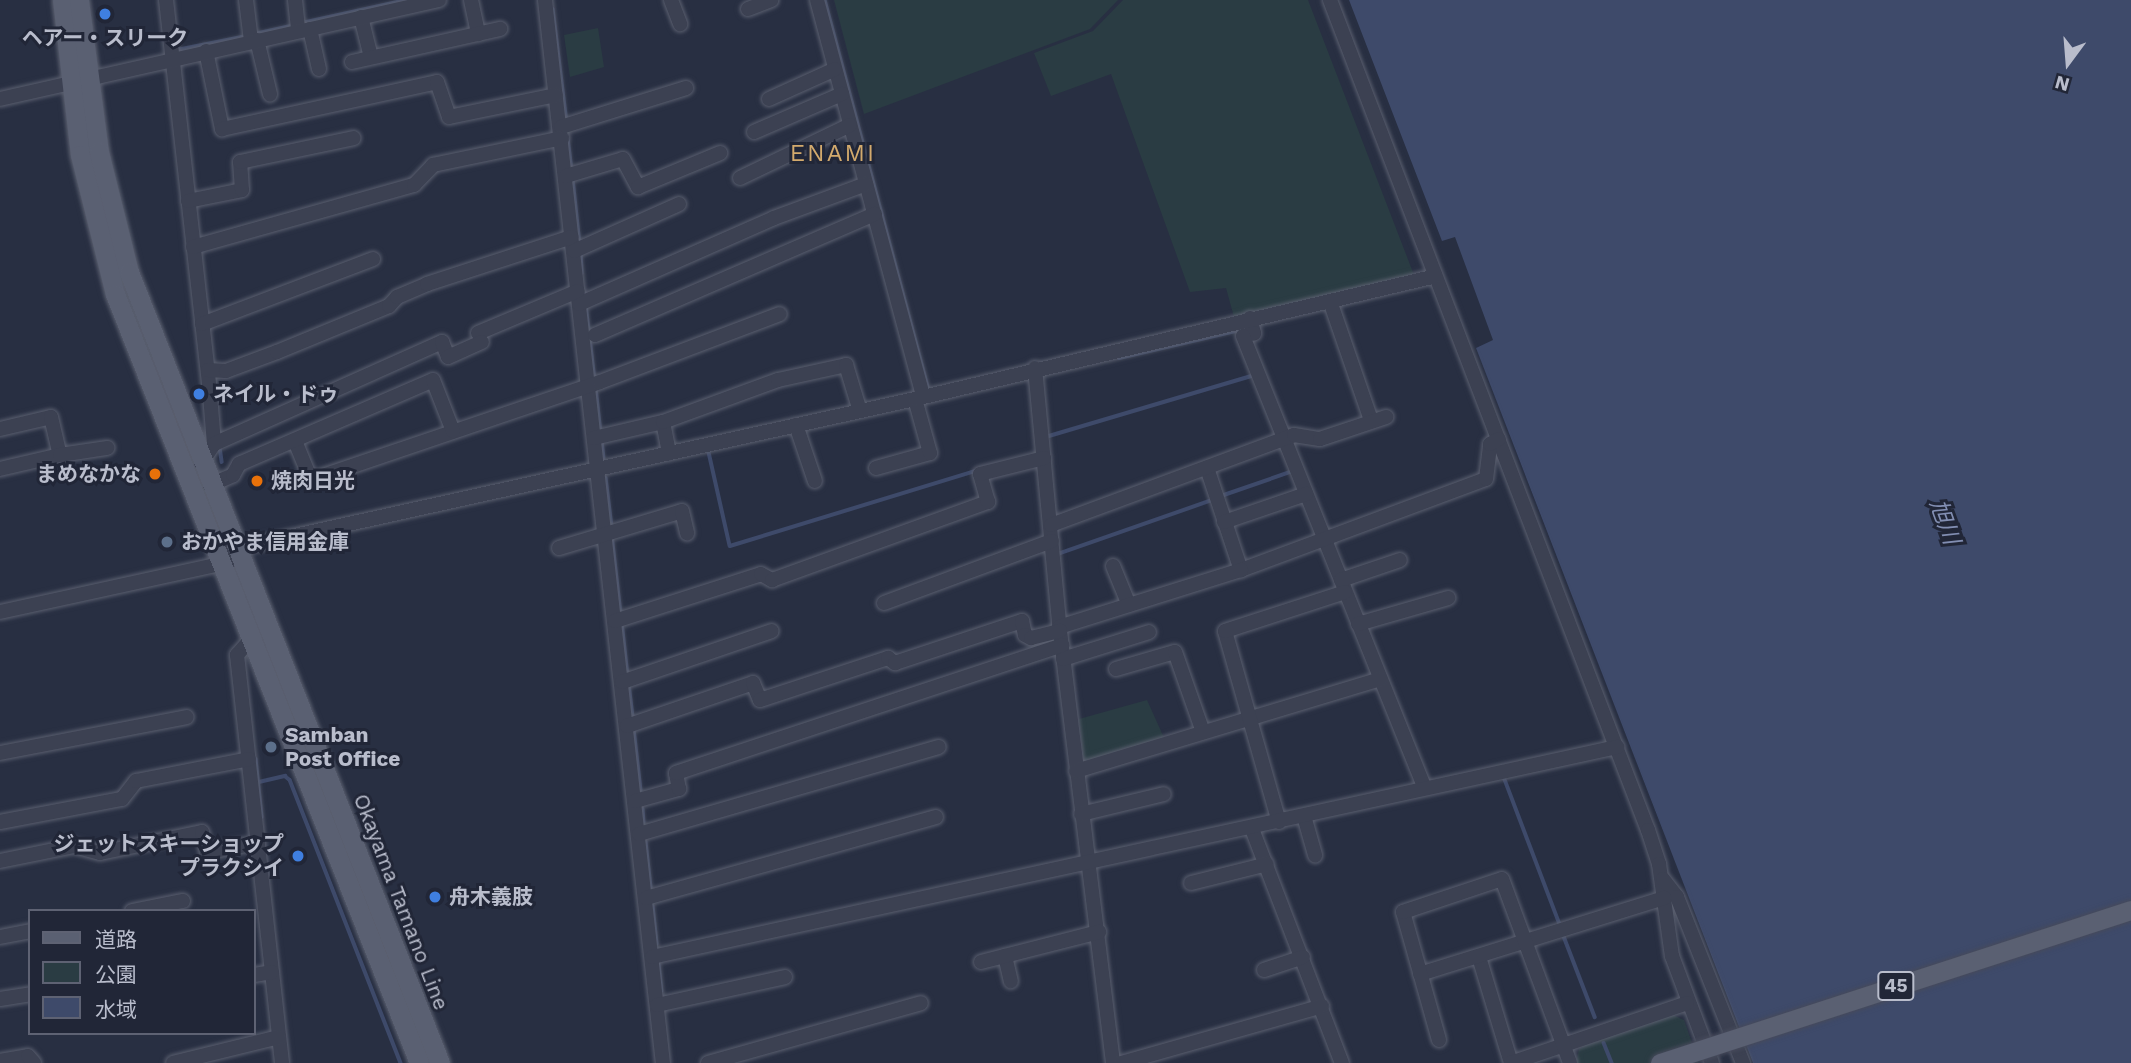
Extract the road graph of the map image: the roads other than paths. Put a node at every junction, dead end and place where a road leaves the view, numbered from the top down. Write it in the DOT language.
graph roads {
  1 [pos="62,0"];
  2 [pos="79,0"];
  3 [pos="166,0"];
  4 [pos="246,0"];
  5 [pos="295,0"];
  6 [pos="471,0"];
  7 [pos="545,0"];
  8 [pos="671,0"];
  9 [pos="771,0"];
  10 [pos="817,0"];
  11 [pos="1330,0"];
  12 [pos="434,1"];
  13 [pos="375,7"];
  14 [pos="748,9"];
  15 [pos="361,17"];
  16 [pos="680,24"];
  17 [pos="301,27"];
  18 [pos="500,29"];
  19 [pos="478,34"];
  20 [pos="252,38"];
  21 [pos="206,51"];
  22 [pos="371,57"];
  23 [pos="171,59"];
  24 [pos="352,62"];
  25 [pos="319,69"];
  26 [pos="835,69"];
  27 [pos="79,82"];
  28 [pos="686,88"];
  29 [pos="270,94"];
  30 [pos="842,94"];
  31 [pos="556,95"];
  32 [pos="0,99"];
  33 [pos="769,99"];
  34 [pos="850,125"];
  35 [pos="564,129"];
  36 [pos="754,132"];
  37 [pos="354,138"];
  38 [pos="720,153"];
  39 [pos="570,175"];
  40 [pos="740,178"];
  41 [pos="866,184"];
  42 [pos="192,201"];
  43 [pos="679,204"];
  44 [pos="874,214"];
  45 [pos="197,246"];
  46 [pos="577,246"];
  47 [pos="373,259"];
  48 [pos="1436,276"];
  49 [pos="582,300"];
  50 [pos="1330,301"];
  51 [pos="780,314"];
  52 [pos="205,323"];
  53 [pos="1249,329"];
  54 [pos="595,335"];
  55 [pos="211,369"];
  56 [pos="1036,374"];
  57 [pos="593,383"];
  58 [pos="924,395"];
  59 [pos="859,408"];
  60 [pos="1386,417"];
  61 [pos="1371,420"];
  62 [pos="663,422"];
  63 [pos="796,425"];
  64 [pos="0,429"];
  65 [pos="453,431"];
  66 [pos="599,437"];
  67 [pos="1289,438"];
  68 [pos="1499,439"];
  69 [pos="219,441"];
  70 [pos="295,442"];
  71 [pos="107,448"];
  72 [pos="669,450"];
  73 [pos="60,455"];
  74 [pos="1044,458"];
  75 [pos="201,463"];
  76 [pos="876,468"];
  77 [pos="1207,468"];
  78 [pos="0,469"];
  79 [pos="598,469"];
  80 [pos="815,481"];
  81 [pos="210,485"];
  82 [pos="1306,494"];
  83 [pos="1224,523"];
  84 [pos="1051,525"];
  85 [pos="610,533"];
  86 [pos="687,533"];
  87 [pos="1327,536"];
  88 [pos="1052,541"];
  89 [pos="559,548"];
  90 [pos="229,556"];
  91 [pos="1400,560"];
  92 [pos="1113,566"];
  93 [pos="1241,570"];
  94 [pos="1346,581"];
  95 [pos="1448,598"];
  96 [pos="884,603"];
  97 [pos="1129,605"];
  98 [pos="0,612"];
  99 [pos="619,620"];
  100 [pos="1363,622"];
  101 [pos="772,631"];
  102 [pos="1149,632"];
  103 [pos="253,637"];
  104 [pos="1064,641"];
  105 [pos="1116,669"];
  106 [pos="1380,679"];
  107 [pos="626,681"];
  108 [pos="187,717"];
  109 [pos="1252,718"];
  110 [pos="631,724"];
  111 [pos="1203,733"];
  112 [pos="939,747"];
  113 [pos="1618,747"];
  114 [pos="0,753"];
  115 [pos="248,760"];
  116 [pos="1079,770"];
  117 [pos="1424,786"];
  118 [pos="1164,794"];
  119 [pos="635,801"];
  120 [pos="1085,813"];
  121 [pos="1304,816"];
  122 [pos="936,817"];
  123 [pos="1278,818"];
  124 [pos="0,822"];
  125 [pos="1252,828"];
  126 [pos="639,834"];
  127 [pos="258,843"];
  128 [pos="1315,855"];
  129 [pos="0,861"];
  130 [pos="1086,863"];
  131 [pos="1267,864"];
  132 [pos="1660,876"];
  133 [pos="1191,883"];
  134 [pos="646,898"];
  135 [pos="1664,898"];
  136 [pos="183,901"];
  137 [pos="142,909"];
  138 [pos="2131,910"];
  139 [pos="28,931"];
  140 [pos="1099,932"];
  141 [pos="0,937"];
  142 [pos="1525,943"];
  143 [pos="1005,956"];
  144 [pos="652,957"];
  145 [pos="1303,957"];
  146 [pos="1479,957"];
  147 [pos="981,962"];
  148 [pos="1264,970"];
  149 [pos="272,972"];
  150 [pos="1420,974"];
  151 [pos="256,975"];
  152 [pos="785,977"];
  153 [pos="1011,981"];
  154 [pos="28,993"];
  155 [pos="0,999"];
  156 [pos="921,1003"];
  157 [pos="1687,1003"];
  158 [pos="662,1004"];
  159 [pos="1322,1006"];
  160 [pos="279,1037"];
  161 [pos="1439,1040"];
  162 [pos="1565,1046"];
  163 [pos="0,1061"];
  164 [pos="34,1063"];
  165 [pos="173,1063"];
  166 [pos="282,1063"];
  167 [pos="419,1063"];
  168 [pos="440,1063"];
  169 [pos="663,1063"];
  170 [pos="708,1063"];
  171 [pos="1113,1063"];
  172 [pos="1121,1063"];
  173 [pos="1342,1063"];
  174 [pos="1570,1063"];
  175 [pos="1660,1063"];
  176 [pos="1712,1063"];
  177 [pos="1743,1063"];
  1 -- 27 [label="main road, Okayama Tamano Line"];
  2 -- 27 [label="main road, Okayama Tamano Line"];
  3 -- 23 [label="street"];
  4 -- 20 [label="street"];
  5 -- 17 [label="street"];
  6 -- 19 [label="street"];
  7 -- 31 [label="street"];
  8 -- 16 [label="street"];
  9 -- 14 [label="street"];
  10 -- 26 [label="street"];
  11 -- 48 [label="street"];
  12 -- 13 [label="street"];
  13 -- 15 [label="street"];
  15 -- 17 [label="street"];
  15 -- 22 [label="street"];
  17 -- 20 [label="street"];
  17 -- 25 [label="street"];
  18 -- 19 [label="street"];
  19 -- 22 [label="street"];
  20 -- 21 [label="street"];
  20 -- 29 [label="street"];
  21 -- 23 [label="street"];
  21 -- 31 [label="street"];
  22 -- 24 [label="street"];
  23 -- 27 [label="street"];
  23 -- 42 [label="street"];
  26 -- 30 [label="street"];
  26 -- 33 [label="street"];
  27 -- 32 [label="street"];
  27 -- 75 [label="main road, Okayama Tamano Line"];
  27 -- 90 [label="main road, Okayama Tamano Line"];
  28 -- 35 [label="street"];
  30 -- 34 [label="street"];
  30 -- 36 [label="street"];
  31 -- 35 [label="street"];
  34 -- 40 [label="street"];
  34 -- 41 [label="street"];
  35 -- 39 [label="street"];
  35 -- 45 [label="street"];
  37 -- 42 [label="street"];
  38 -- 39 [label="street"];
  39 -- 46 [label="street"];
  41 -- 44 [label="street"];
  41 -- 49 [label="street"];
  42 -- 45 [label="street"];
  43 -- 46 [label="street"];
  44 -- 54 [label="street"];
  44 -- 58 [label="street"];
  45 -- 52 [label="street"];
  46 -- 49 [label="street"];
  46 -- 55 [label="street"];
  47 -- 52 [label="street"];
  48 -- 50 [label="street"];
  48 -- 68 [label="street"];
  49 -- 57 [label="street"];
  49 -- 69 [label="street"];
  50 -- 53 [label="street"];
  50 -- 61 [label="street"];
  51 -- 57 [label="street"];
  52 -- 55 [label="street"];
  53 -- 56 [label="street"];
  53 -- 67 [label="street"];
  55 -- 69 [label="street"];
  56 -- 58 [label="street"];
  56 -- 74 [label="street"];
  57 -- 65 [label="street"];
  57 -- 66 [label="street"];
  58 -- 59 [label="street"];
  58 -- 76 [label="street"];
  59 -- 62 [label="street"];
  59 -- 63 [label="street"];
  60 -- 61 [label="street"];
  61 -- 67 [label="street"];
  62 -- 66 [label="street"];
  62 -- 72 [label="street"];
  63 -- 72 [label="street"];
  63 -- 80 [label="street"];
  64 -- 73 [label="street"];
  65 -- 70 [label="street"];
  65 -- 70 [label="street"];
  66 -- 79 [label="street"];
  67 -- 77 [label="street"];
  67 -- 82 [label="street"];
  68 -- 87 [label="street"];
  68 -- 113 [label="street"];
  69 -- 75 [label="street"];
  70 -- 81 [label="street"];
  71 -- 73 [label="street"];
  72 -- 79 [label="street"];
  73 -- 78 [label="street"];
  74 -- 84 [label="street"];
  74 -- 99 [label="street"];
  75 -- 81 [label="main road, Okayama Tamano Line"];
  77 -- 83 [label="street"];
  77 -- 84 [label="street"];
  79 -- 85 [label="street"];
  79 -- 90 [label="street"];
  81 -- 90 [label="main road, Okayama Tamano Line"];
  82 -- 83 [label="street"];
  82 -- 87 [label="street"];
  83 -- 93 [label="street"];
  84 -- 88 [label="street"];
  85 -- 86 [label="street"];
  85 -- 89 [label="street"];
  85 -- 99 [label="street"];
  87 -- 93 [label="street"];
  87 -- 94 [label="street"];
  88 -- 96 [label="street"];
  88 -- 104 [label="street"];
  90 -- 98 [label="street"];
  90 -- 103 [label="main road, Okayama Tamano Line"];
  90 -- 168 [label="main road, Okayama Tamano Line"];
  91 -- 94 [label="street"];
  92 -- 97 [label="street"];
  93 -- 97 [label="street"];
  94 -- 100 [label="street"];
  94 -- 109 [label="street"];
  95 -- 100 [label="street"];
  97 -- 104 [label="street"];
  99 -- 107 [label="street"];
  100 -- 106 [label="street"];
  101 -- 107 [label="street"];
  102 -- 104 [label="street"];
  103 -- 115 [label="street"];
  103 -- 167 [label="main road, Okayama Tamano Line"];
  104 -- 110 [label="street"];
  104 -- 116 [label="street"];
  104 -- 119 [label="street"];
  105 -- 111 [label="street"];
  106 -- 109 [label="street"];
  106 -- 117 [label="street"];
  107 -- 110 [label="street"];
  108 -- 114 [label="street"];
  109 -- 111 [label="street"];
  109 -- 123 [label="street"];
  110 -- 119 [label="street"];
  111 -- 116 [label="street"];
  112 -- 126 [label="street"];
  113 -- 117 [label="street"];
  113 -- 132 [label="street"];
  115 -- 124 [label="street"];
  115 -- 127 [label="street"];
  116 -- 120 [label="street"];
  117 -- 121 [label="street"];
  118 -- 120 [label="street"];
  119 -- 126 [label="street"];
  120 -- 130 [label="street"];
  121 -- 123 [label="street"];
  121 -- 128 [label="street"];
  122 -- 134 [label="street"];
  123 -- 125 [label="street"];
  125 -- 130 [label="street"];
  125 -- 131 [label="street"];
  126 -- 134 [label="street"];
  127 -- 129 [label="street"];
  127 -- 149 [label="street"];
  130 -- 140 [label="street"];
  130 -- 144 [label="street"];
  131 -- 133 [label="street"];
  131 -- 145 [label="street"];
  132 -- 135 [label="street"];
  132 -- 177 [label="street"];
  134 -- 144 [label="street"];
  135 -- 142 [label="street"];
  135 -- 157 [label="street"];
  136 -- 137 [label="street"];
  138 -- 175 [label="main road, 45, bridge"];
  139 -- 141 [label="street"];
  140 -- 143 [label="street"];
  140 -- 171 [label="street"];
  142 -- 146 [label="street"];
  142 -- 150 [label="street"];
  142 -- 162 [label="street"];
  143 -- 147 [label="street"];
  143 -- 153 [label="street"];
  144 -- 158 [label="street"];
  145 -- 148 [label="street"];
  145 -- 159 [label="street"];
  146 -- 150 [label="street"];
  146 -- 162 [label="street"];
  149 -- 151 [label="street"];
  149 -- 160 [label="street"];
  150 -- 161 [label="street"];
  152 -- 158 [label="street"];
  154 -- 155 [label="street"];
  156 -- 170 [label="street"];
  157 -- 162 [label="street"];
  157 -- 176 [label="street"];
  158 -- 169 [label="street"];
  159 -- 172 [label="street"];
  159 -- 173 [label="street"];
  160 -- 165 [label="street"];
  160 -- 166 [label="street"];
  162 -- 174 [label="street"];
  163 -- 164 [label="street"];
}
